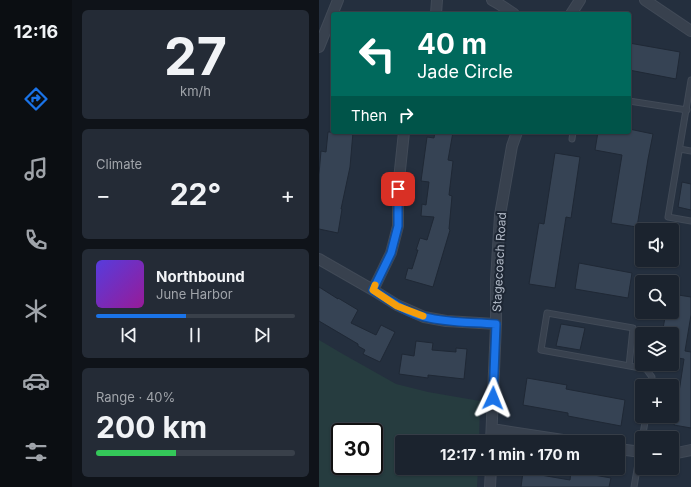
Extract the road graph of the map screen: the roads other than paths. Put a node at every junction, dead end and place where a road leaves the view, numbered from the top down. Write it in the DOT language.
graph roads {
  1 [pos="338,0"];
  2 [pos="437,0"];
  3 [pos="492,0"];
  4 [pos="580,0"];
  5 [pos="645,0"];
  6 [pos="333,12"];
  7 [pos="436,12"];
  8 [pos="510,12"];
  9 [pos="572,12"];
  10 [pos="331,17"];
  11 [pos="691,31"];
  12 [pos="319,47"];
  13 [pos="691,80"];
  14 [pos="631,101"];
  15 [pos="687,110"];
  16 [pos="404,134"];
  17 [pos="516,134"];
  18 [pos="573,134"];
  19 [pos="572,139"];
  20 [pos="680,148"];
  21 [pos="691,150"];
  22 [pos="691,221"];
  23 [pos="319,259"];
  24 [pos="373,290"];
  25 [pos="496,324"];
  26 [pos="629,366"];
  27 [pos="652,379"];
  28 [pos="492,429"];
  29 [pos="492,435"];
  30 [pos="531,435"];
  31 [pos="625,450"];
  32 [pos="691,450"];
  33 [pos="635,451"];
  34 [pos="679,453"];
  35 [pos="491,475"];
  36 [pos="636,475"];
  37 [pos="490,487"];
  38 [pos="634,487"];
  1 -- 6 [label="street"];
  2 -- 7 [label="street"];
  3 -- 8 [label="street"];
  4 -- 9 [label="street"];
  5 -- 11 [label="street"];
  10 -- 12 [label="street"];
  13 -- 15 [label="lane"];
  14 -- 15 [label="lane"];
  15 -- 20 [label="lane"];
  16 -- 24 [label="street"];
  17 -- 25 [label="street, Stagecoach Road"];
  18 -- 19 [label="lane"];
  20 -- 21 [label="lane"];
  20 -- 22 [label="lane"];
  23 -- 24 [label="street"];
  24 -- 25 [label="street"];
  25 -- 28 [label="street, Stagecoach Road"];
  26 -- 26 [label="lane"];
  26 -- 27 [label="lane"];
  28 -- 29 [label="street, Stagecoach Road"];
  28 -- 30 [label="street"];
  31 -- 33 [label="street"];
  32 -- 34 [label="street"];
  35 -- 37 [label="street"];
  36 -- 38 [label="lane"];
}
